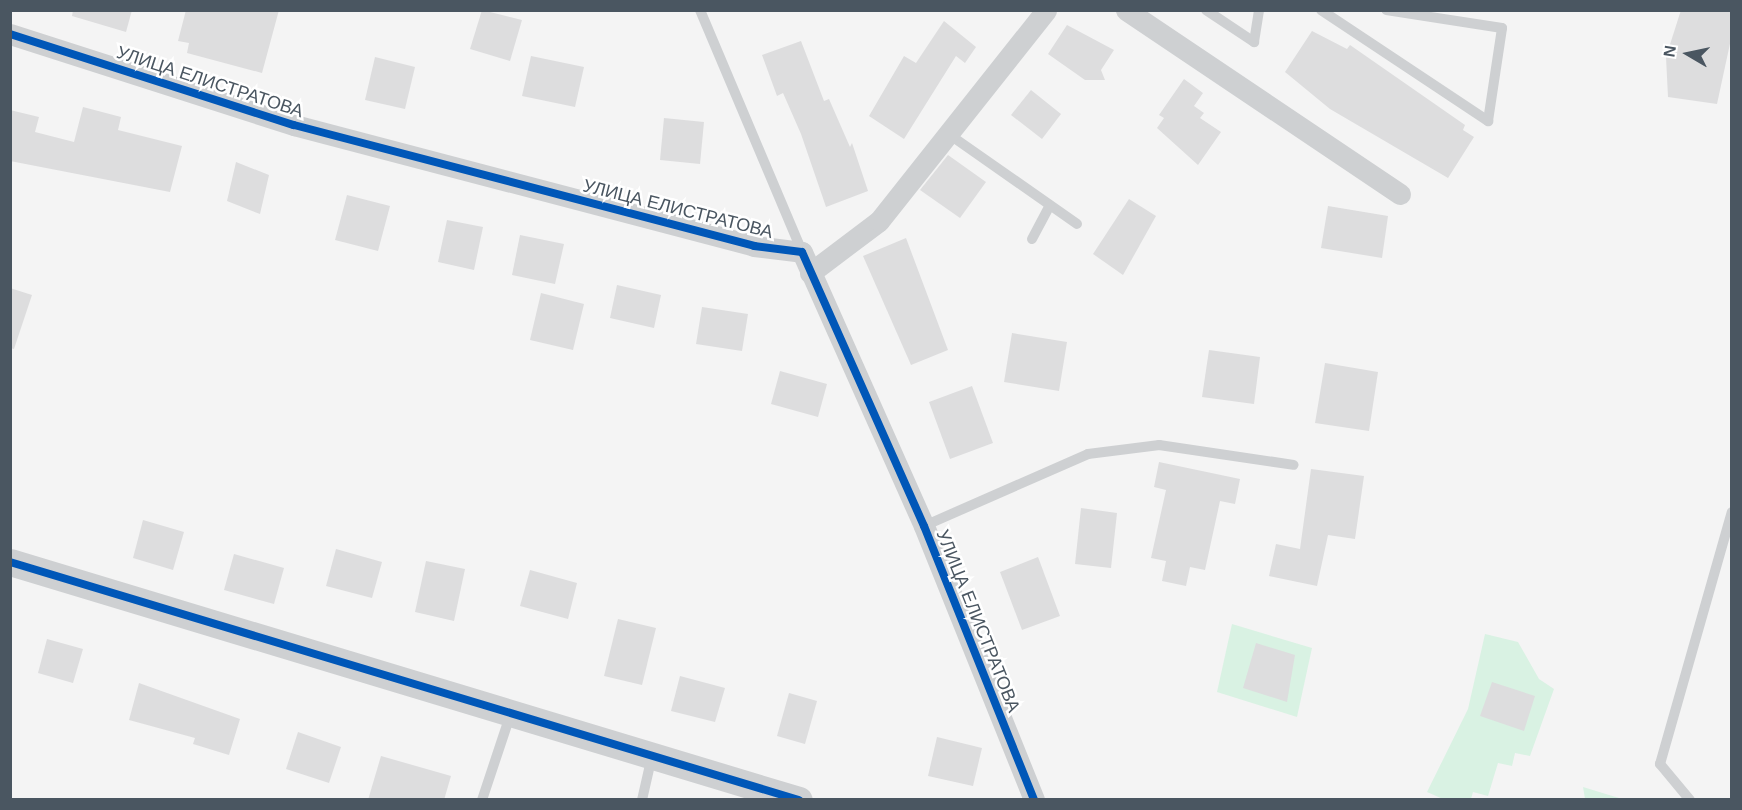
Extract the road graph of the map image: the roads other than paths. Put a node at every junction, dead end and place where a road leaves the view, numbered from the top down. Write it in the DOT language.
graph roads {
  1 [pos="700,10"];
  2 [pos="1046,10"];
  3 [pos="1126,10"];
  4 [pos="1206,10"];
  5 [pos="1259,10"];
  6 [pos="1321,10"];
  7 [pos="1386,10"];
  8 [pos="10,34"];
  9 [pos="950,135"];
  10 [pos="1400,194"];
  11 [pos="1050,206"];
  12 [pos="1077,224"];
  13 [pos="1032,239"];
  14 [pos="802,252"];
  15 [pos="810,273"];
  16 [pos="1294,465"];
  17 [pos="1731,512"];
  18 [pos="924,526"];
  19 [pos="10,562"];
  20 [pos="510,716"];
  21 [pos="652,756"];
  22 [pos="482,800"];
  23 [pos="642,800"];
  24 [pos="799,800"];
  25 [pos="1034,800"];
  26 [pos="1690,800"];
  1 -- 14 [label="lane"];
  2 -- 9 [label="street"];
  3 -- 10 [label="street"];
  4 -- 5 [label="lane"];
  6 -- 7 [label="lane"];
  8 -- 14 [label="street, УЛИЦА ЕЛИСТРАТОВА"];
  9 -- 11 [label="lane"];
  9 -- 15 [label="street"];
  11 -- 12 [label="lane"];
  11 -- 13 [label="lane"];
  14 -- 15 [label="street, УЛИЦА ЕЛИСТРАТОВА"];
  15 -- 18 [label="street, УЛИЦА ЕЛИСТРАТОВА"];
  16 -- 18 [label="lane"];
  17 -- 26 [label="lane"];
  18 -- 25 [label="street, УЛИЦА ЕЛИСТРАТОВА"];
  19 -- 20 [label="street"];
  20 -- 21 [label="street"];
  20 -- 22 [label="lane"];
  21 -- 23 [label="lane"];
  21 -- 24 [label="street"];
}
